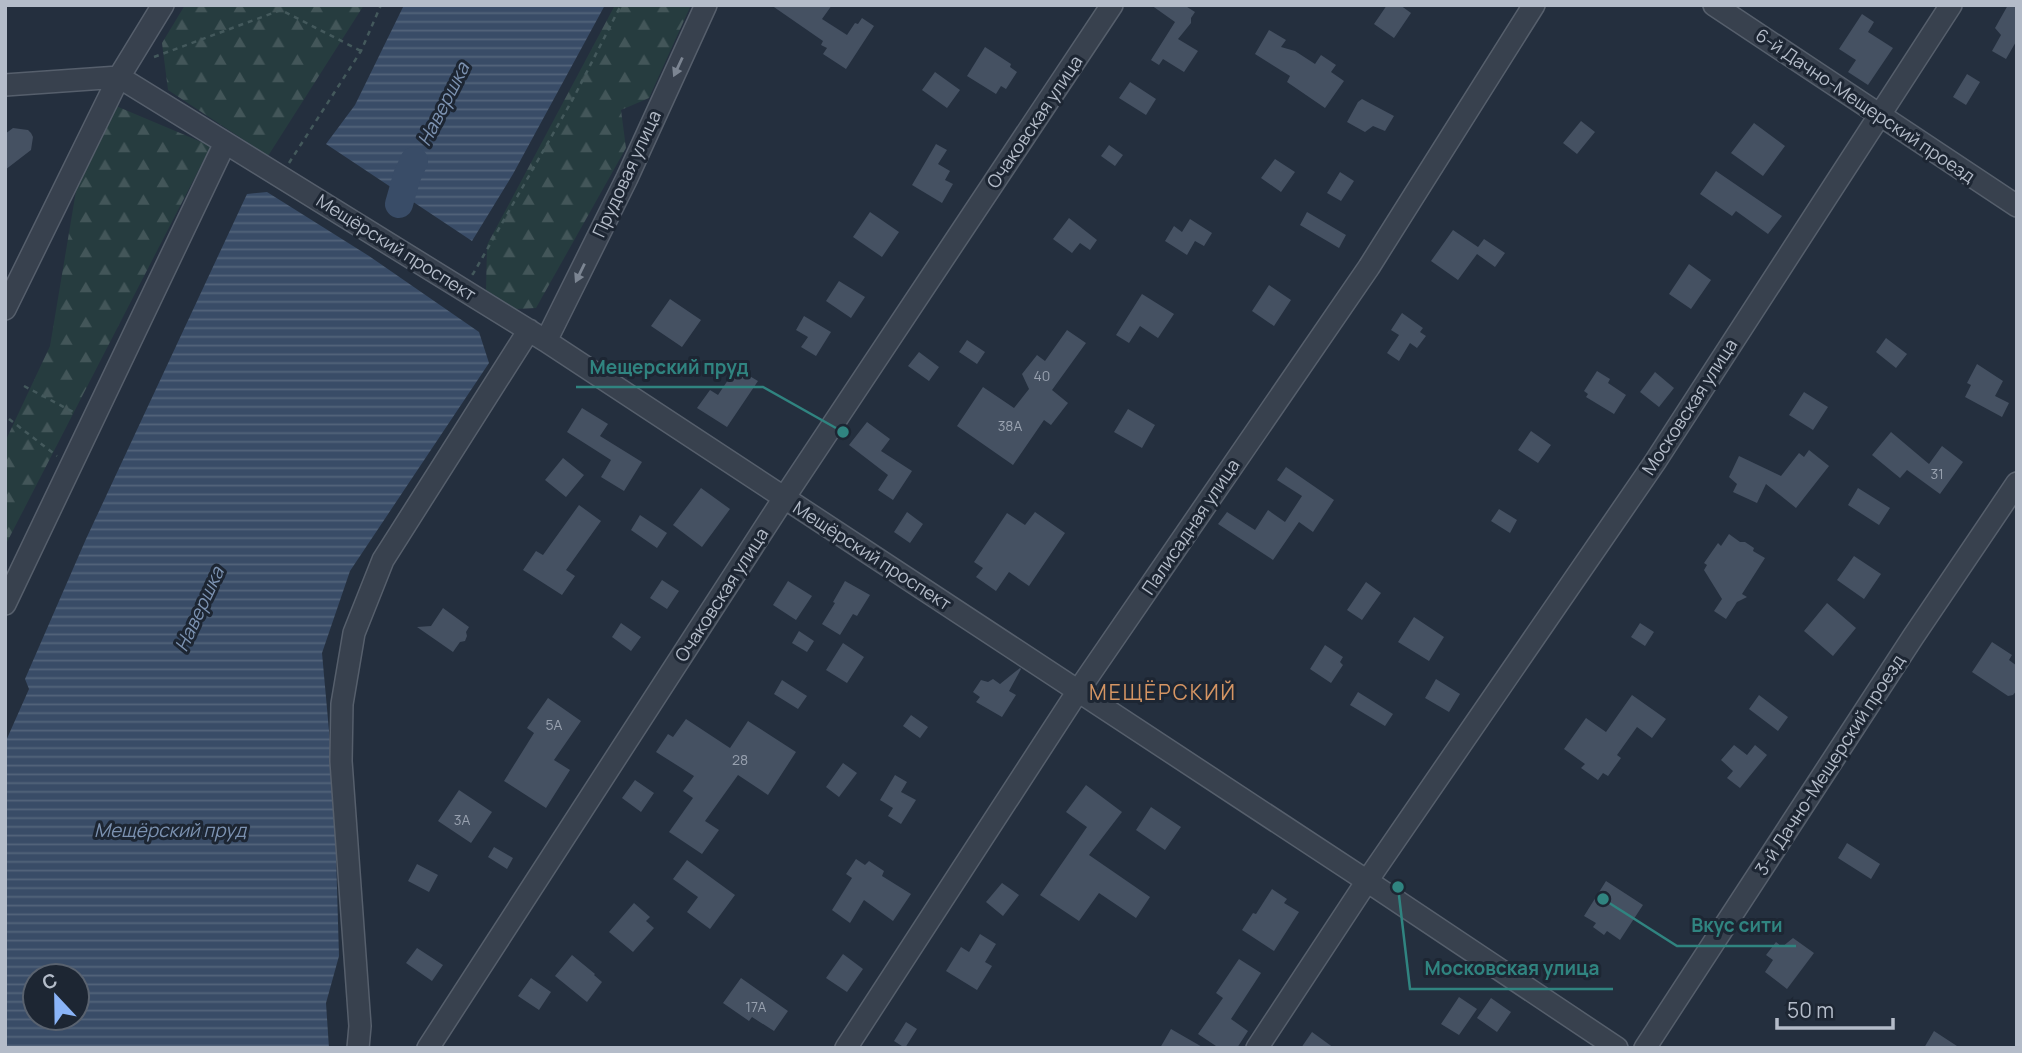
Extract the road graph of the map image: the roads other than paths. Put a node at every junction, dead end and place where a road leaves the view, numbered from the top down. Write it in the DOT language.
graph roads {
  1 [pos="163,5"];
  2 [pos="706,5"];
  3 [pos="1112,5"];
  4 [pos="1534,5"];
  5 [pos="1714,5"];
  6 [pos="1951,5"];
  7 [pos="122,73"];
  8 [pos="5,85"];
  9 [pos="1880,115"];
  10 [pos="225,143"];
  11 [pos="2017,206"];
  12 [pos="5,309"];
  13 [pos="537,336"];
  14 [pos="2017,483"];
  15 [pos="785,499"];
  16 [pos="5,604"];
  17 [pos="1078,691"];
  18 [pos="1367,881"];
  19 [pos="358,1048"];
  20 [pos="428,1048"];
  21 [pos="846,1048"];
  22 [pos="1257,1048"];
  23 [pos="1617,1048"];
  24 [pos="1645,1048"];
  1 -- 7 [label="street"];
  2 -- 13 [label="street, Прудовая улица, one-way"];
  3 -- 15 [label="street, Очаковская улица"];
  4 -- 17 [label="street, Палисадная улица"];
  5 -- 9 [label="street, 6-й Дачно-Мещерский проезд"];
  6 -- 9 [label="street, Московская улица"];
  7 -- 8 [label="street"];
  7 -- 10 [label="street, Мещёрский проспект"];
  7 -- 12 [label="street"];
  9 -- 11 [label="street, 6-й Дачно-Мещерский проезд"];
  9 -- 18 [label="street, Московская улица"];
  10 -- 13 [label="street, Мещёрский проспект"];
  10 -- 16 [label="street"];
  13 -- 15 [label="street, Мещёрский проспект"];
  13 -- 19 [label="street, Прудовая улица"];
  14 -- 24 [label="street, 3-й Дачно-Мещерский проезд"];
  15 -- 17 [label="street, Мещёрский проспект"];
  15 -- 20 [label="street, Очаковская улица"];
  17 -- 18 [label="street, Мещёрский проспект"];
  17 -- 21 [label="street, Палисадная улица"];
  18 -- 22 [label="street, Московская улица"];
  18 -- 23 [label="street, Мещёрский проспект"];
}
